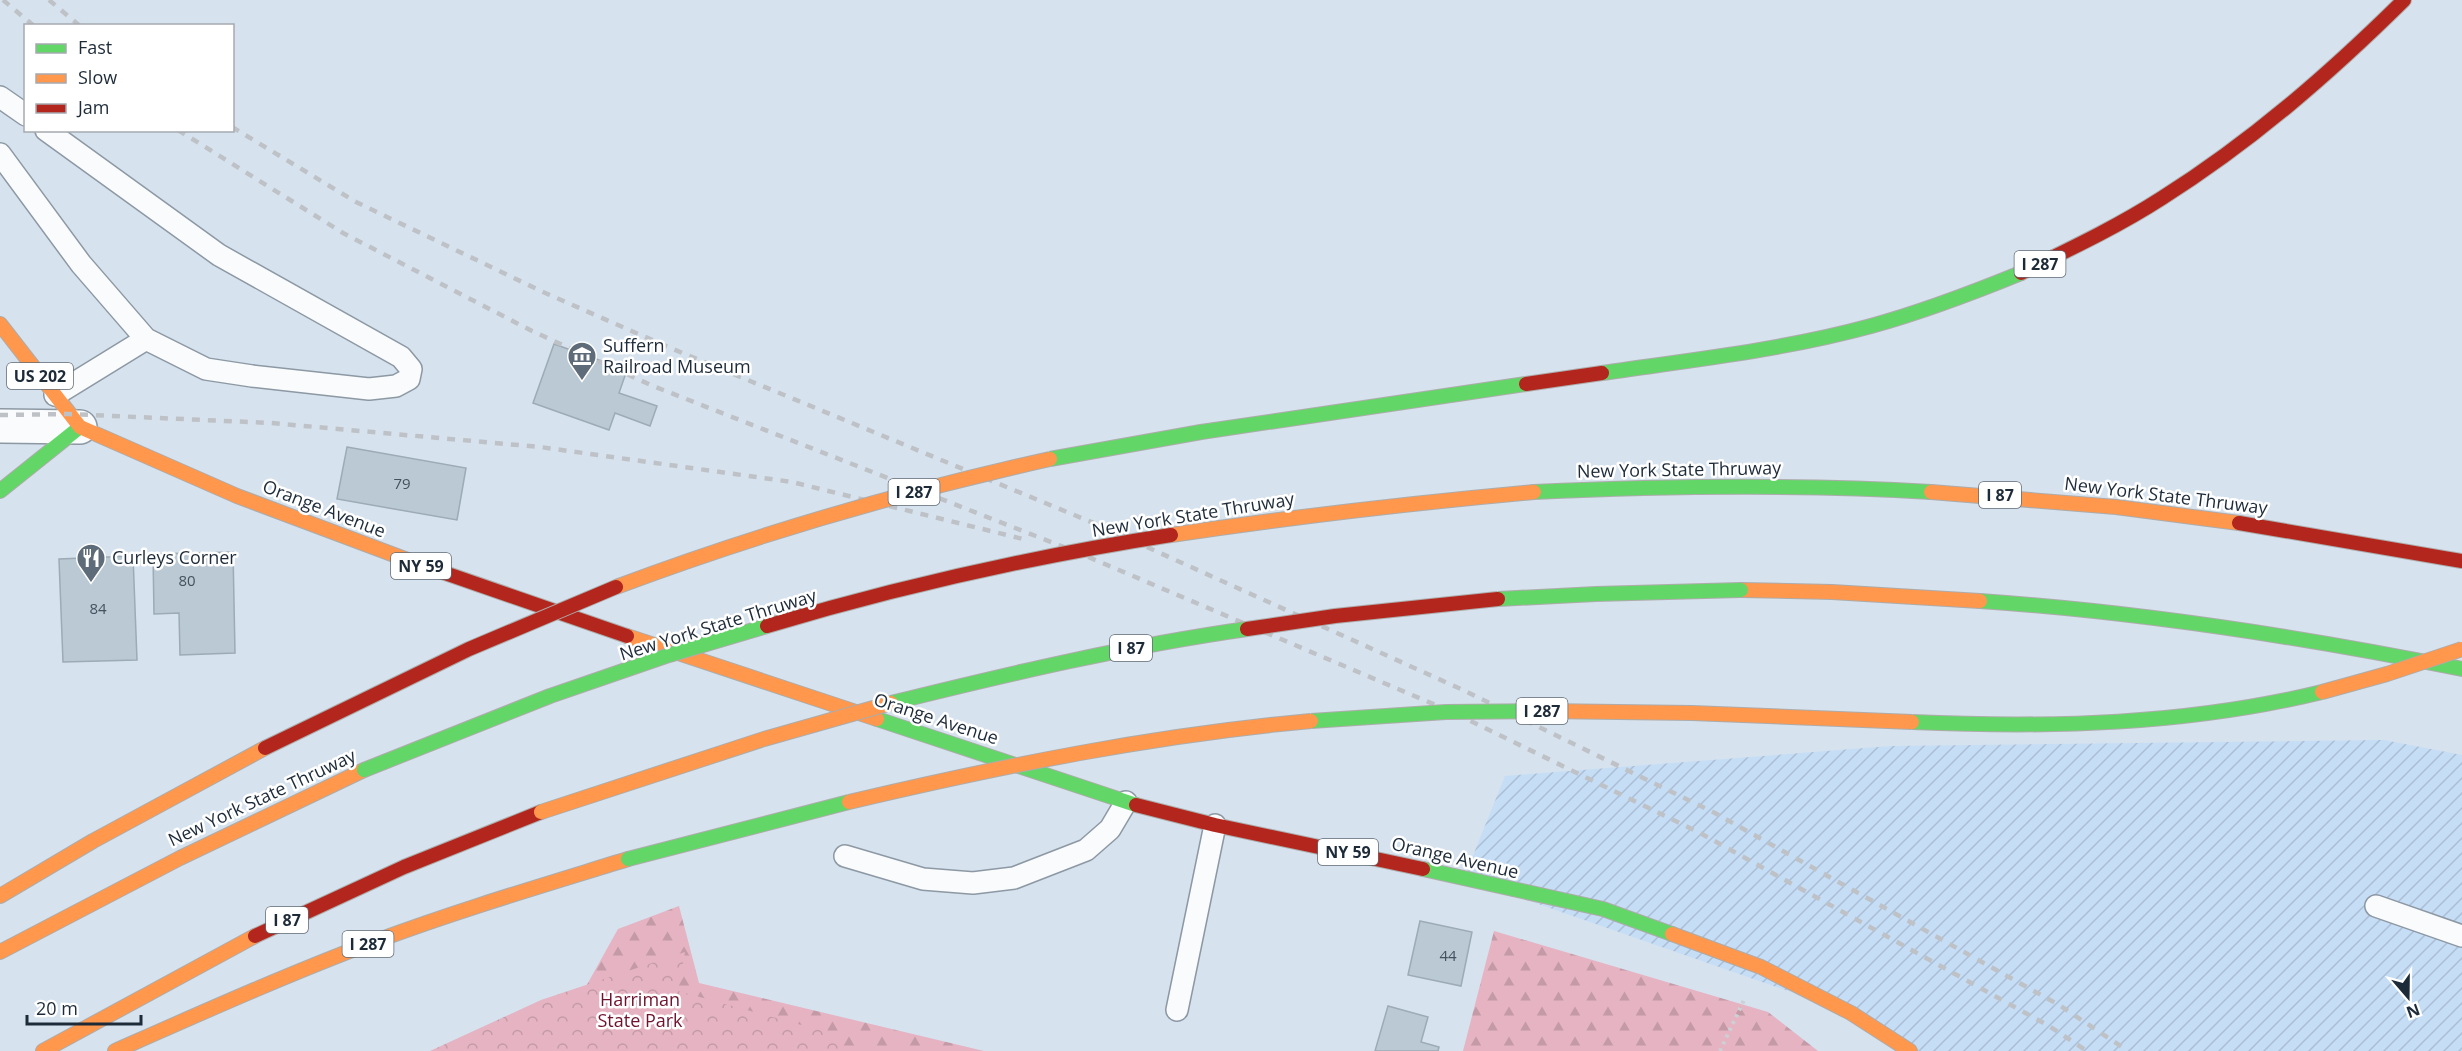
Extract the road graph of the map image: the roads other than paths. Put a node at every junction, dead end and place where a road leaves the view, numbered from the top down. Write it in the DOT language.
graph roads {
  1 [pos="2404,0"];
  2 [pos="0,97"];
  3 [pos="24,114"];
  4 [pos="49,132"];
  5 [pos="0,154"];
  6 [pos="0,324"];
  7 [pos="146,339"];
  8 [pos="55,395"];
  9 [pos="0,426"];
  10 [pos="80,427"];
  11 [pos="0,491"];
  12 [pos="2462,561"];
  13 [pos="2462,649"];
  14 [pos="2462,669"];
  15 [pos="1126,802"];
  16 [pos="1215,825"];
  17 [pos="845,855"];
  18 [pos="0,896"];
  19 [pos="2376,906"];
  20 [pos="2462,936"];
  21 [pos="0,952"];
  22 [pos="1177,1010"];
  23 [pos="43,1051"];
  24 [pos="116,1051"];
  25 [pos="1910,1051"];
  1 -- 18 [label="main road, I 287, bridge"];
  2 -- 3 [label="lane"];
  4 -- 7 [label="lane"];
  5 -- 7 [label="lane"];
  6 -- 8 [label="main road, Orange Avenue / US 202"];
  7 -- 8 [label="lane"];
  8 -- 10 [label="main road, Orange Avenue / US 202"];
  9 -- 10 [label="street"];
  10 -- 11 [label="main road"];
  10 -- 15 [label="main road, Orange Avenue / NY 59"];
  12 -- 21 [label="main road, New York State Thruway / I 87, bridge"];
  13 -- 24 [label="main road, I 287, bridge"];
  14 -- 23 [label="main road, I 87, bridge"];
  15 -- 16 [label="main road, Orange Avenue / NY 59"];
  15 -- 17 [label="lane"];
  16 -- 22 [label="lane"];
  16 -- 25 [label="main road, Orange Avenue / NY 59"];
  19 -- 20 [label="lane"];
}
